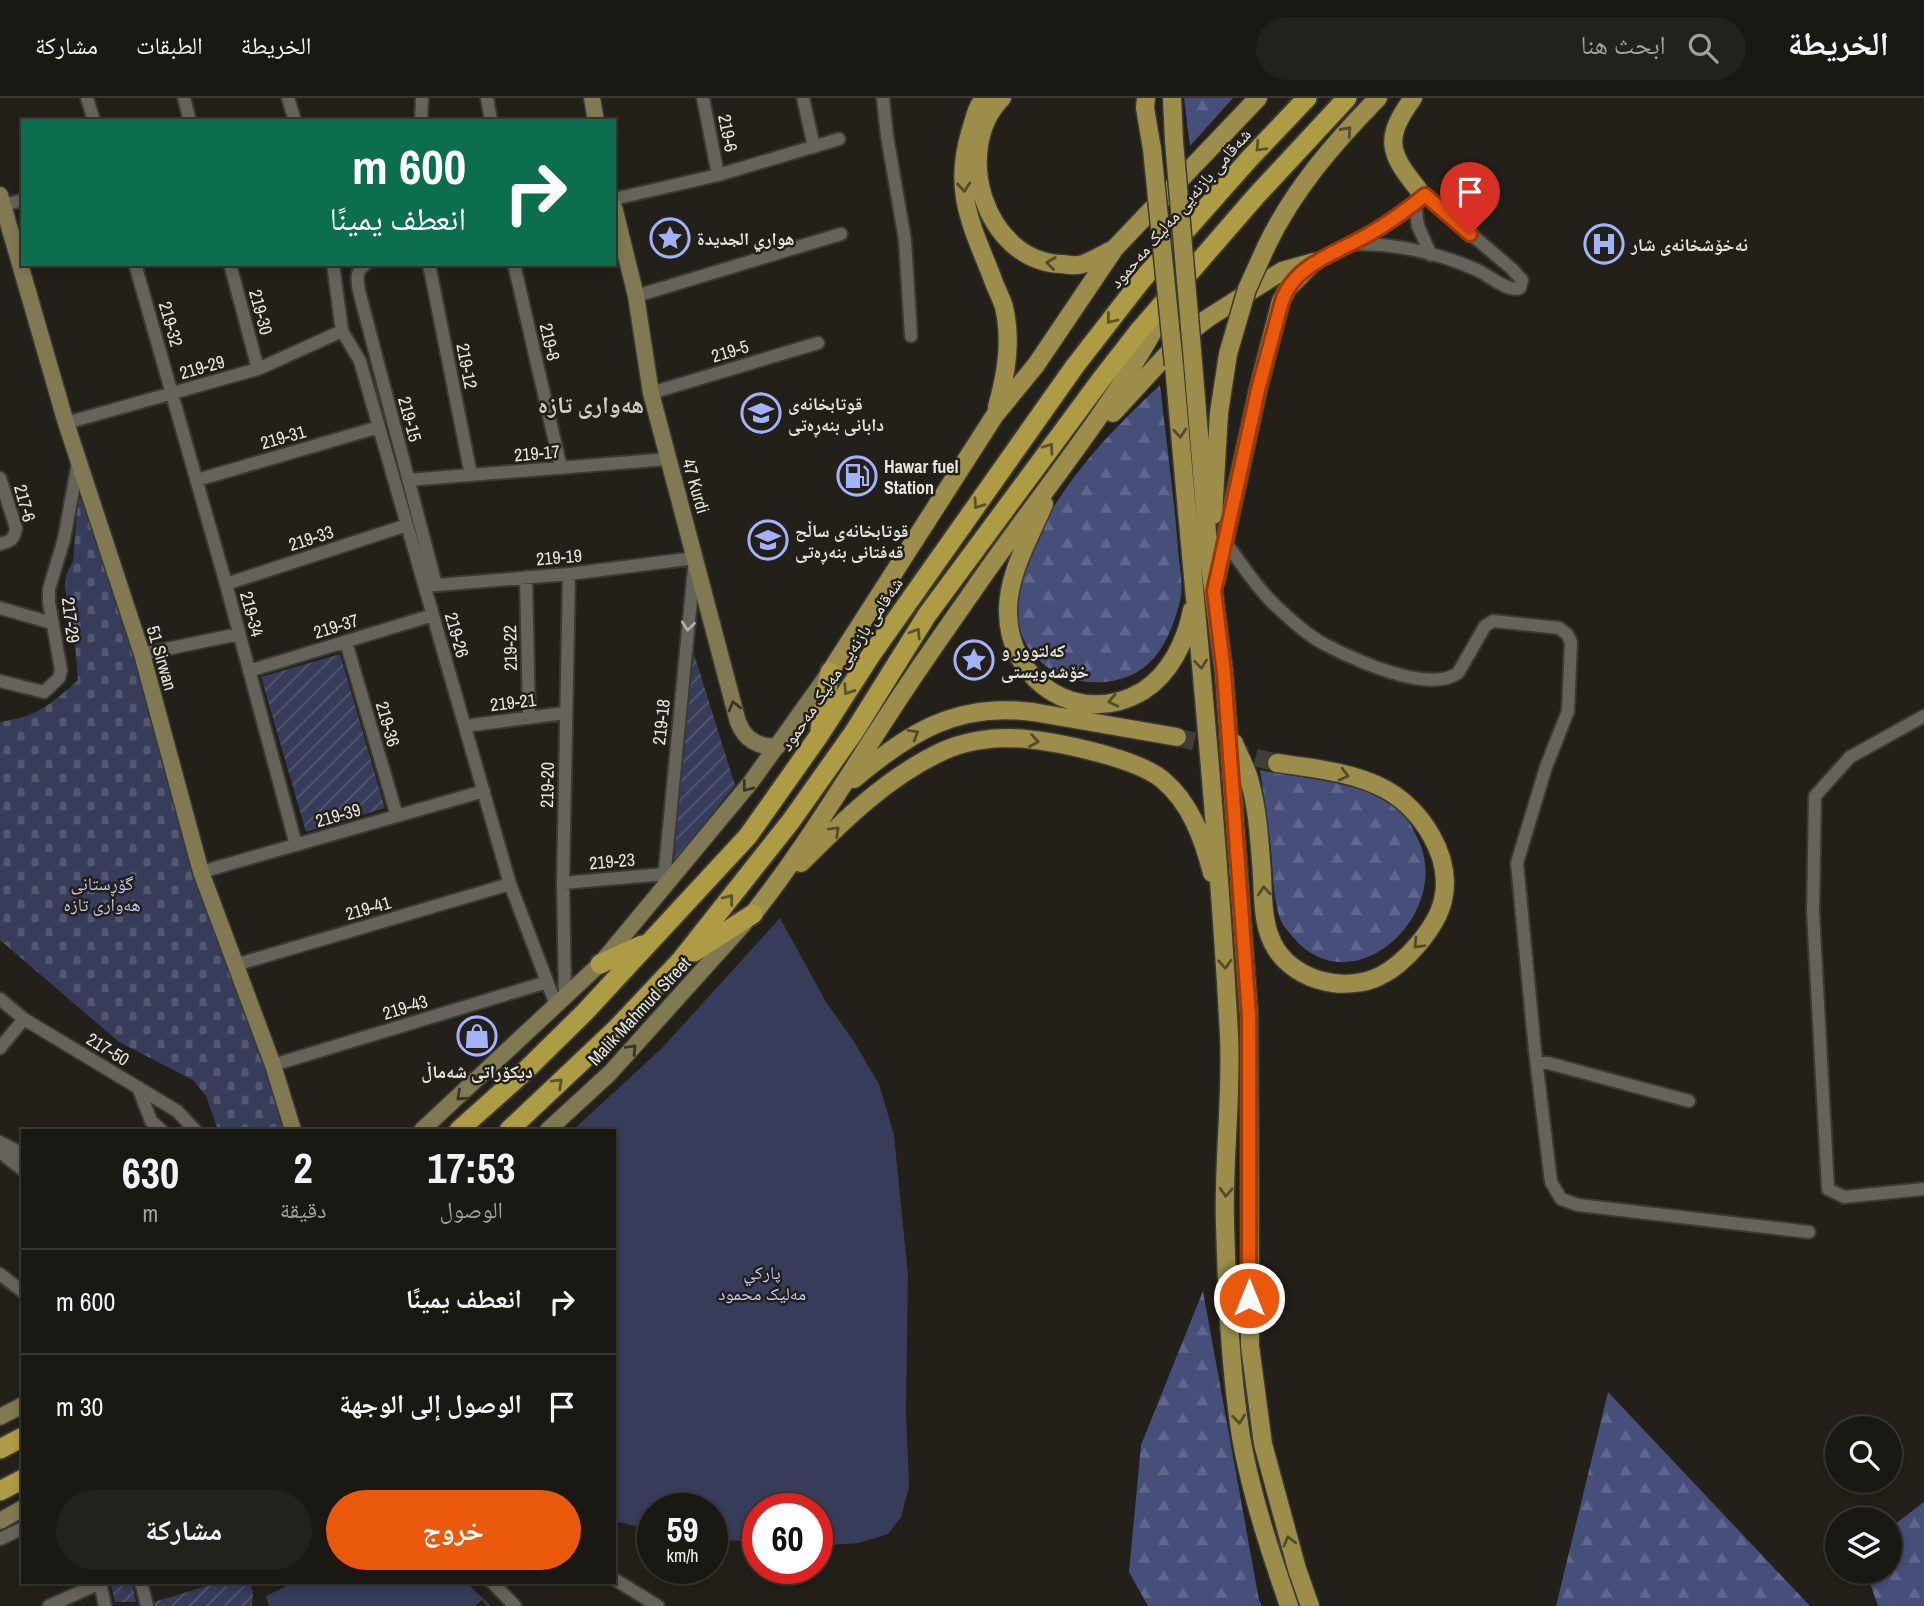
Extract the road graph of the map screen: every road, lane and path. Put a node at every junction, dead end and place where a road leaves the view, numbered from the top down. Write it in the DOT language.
graph roads {
  1 [pos="88,98"];
  2 [pos="184,98"];
  3 [pos="288,98"];
  4 [pos="422,98"];
  5 [pos="487,98"];
  6 [pos="592,98"];
  7 [pos="703,98"];
  8 [pos="803,98"];
  9 [pos="883,98"];
  10 [pos="984,98"];
  11 [pos="1002,98"];
  12 [pos="1172,98"];
  13 [pos="1258,98"];
  14 [pos="1307,98"];
  15 [pos="1347,98"];
  16 [pos="1378,98"];
  17 [pos="1413,98"];
  18 [pos="1141,102"];
  19 [pos="93,119"];
  20 [pos="189,119"];
  21 [pos="294,119"];
  22 [pos="421,119"];
  23 [pos="491,119"];
  24 [pos="596,119"];
  25 [pos="839,139"];
  26 [pos="814,147"];
  27 [pos="718,175"];
  28 [pos="1419,196"];
  29 [pos="616,199"];
  30 [pos="2,200"];
  31 [pos="21,200"];
  32 [pos="841,234"];
  33 [pos="618,239"];
  34 [pos="1352,244"];
  35 [pos="1115,248"];
  36 [pos="1431,255"];
  37 [pos="1314,262"];
  38 [pos="136,266"];
  39 [pos="231,266"];
  40 [pos="364,266"];
  41 [pos="429,266"];
  42 [pos="514,266"];
  43 [pos="334,269"];
  44 [pos="1176,289"];
  45 [pos="636,296"];
  46 [pos="342,331"];
  47 [pos="911,336"];
  48 [pos="818,343"];
  49 [pos="258,369"];
  50 [pos="172,393"];
  51 [pos="651,393"];
  52 [pos="995,415"];
  53 [pos="66,423"];
  54 [pos="379,427"];
  55 [pos="1082,442"];
  56 [pos="668,459"];
  57 [pos="79,460"];
  58 [pos="561,468"];
  59 [pos="1056,474"];
  60 [pos="471,475"];
  61 [pos="0,478"];
  62 [pos="197,480"];
  63 [pos="408,480"];
  64 [pos="407,525"];
  65 [pos="1216,540"];
  66 [pos="0,544"];
  67 [pos="695,558"];
  68 [pos="569,574"];
  69 [pos="526,577"];
  70 [pos="226,584"];
  71 [pos="431,585"];
  72 [pos="1194,597"];
  73 [pos="0,608"];
  74 [pos="433,615"];
  75 [pos="52,623"];
  76 [pos="239,634"];
  77 [pos="346,642"];
  78 [pos="142,654"];
  79 [pos="249,671"];
  80 [pos="830,672"];
  81 [pos="0,681"];
  82 [pos="565,713"];
  83 [pos="1924,716"];
  84 [pos="529,718"];
  85 [pos="465,726"];
  86 [pos="1228,730"];
  87 [pos="818,737"];
  88 [pos="1177,737"];
  89 [pos="778,746"];
  90 [pos="1277,763"];
  91 [pos="841,790"];
  92 [pos="484,791"];
  93 [pos="397,817"];
  94 [pos="296,845"];
  95 [pos="201,872"];
  96 [pos="664,882"];
  97 [pos="563,883"];
  98 [pos="510,884"];
  99 [pos="753,914"];
  100 [pos="1222,919"];
  101 [pos="653,940"];
  102 [pos="681,960"];
  103 [pos="600,964"];
  104 [pos="235,965"];
  105 [pos="547,982"];
  106 [pos="0,999"];
  107 [pos="560,1001"];
  108 [pos="1249,1016"];
  109 [pos="24,1019"];
  110 [pos="1228,1019"];
  111 [pos="0,1048"];
  112 [pos="1536,1063"];
  113 [pos="273,1065"];
  114 [pos="138,1087"];
  115 [pos="1689,1101"];
  116 [pos="160,1129"];
  117 [pos="194,1129"];
  118 [pos="293,1129"];
  119 [pos="423,1129"];
  120 [pos="460,1129"];
  121 [pos="510,1129"];
  122 [pos="549,1129"];
  123 [pos="0,1142"];
  124 [pos="0,1152"];
  125 [pos="21,1153"];
  126 [pos="21,1168"];
  127 [pos="1924,1189"];
  128 [pos="1809,1232"];
  129 [pos="0,1275"];
  130 [pos="21,1291"];
  131 [pos="21,1438"];
  132 [pos="0,1449"];
  133 [pos="21,1480"];
  134 [pos="0,1491"];
  135 [pos="21,1509"];
  136 [pos="0,1521"];
  137 [pos="21,1529"];
  138 [pos="0,1539"];
  139 [pos="616,1580"];
  140 [pos="98,1584"];
  141 [pos="100,1584"];
  142 [pos="100,1584"];
  143 [pos="142,1584"];
  144 [pos="494,1584"];
  145 [pos="49,1606"];
  146 [pos="94,1606"];
  147 [pos="105,1606"];
  148 [pos="147,1606"];
  149 [pos="515,1606"];
  150 [pos="658,1606"];
  151 [pos="1289,1606"];
  152 [pos="1310,1606"];
  1 -- 19 [label="street"];
  2 -- 20 [label="street"];
  3 -- 21 [label="street"];
  4 -- 22 [label="street"];
  5 -- 23 [label="street"];
  6 -- 24 [label="main road"];
  7 -- 27 [label="street, 219-6"];
  8 -- 26 [label="street"];
  9 -- 47 [label="street"];
  10 -- 52 [label="main road, one-way"];
  35 -- 11 [label="main road, one-way"];
  12 -- 65 [label="main road, bridge"];
  13 -- 35 [label="main road"];
  14 -- 87 [label="highway, شەقامی بازنەیی مەلیک مەحمود, one-way"];
  15 -- 44 [label="highway"];
  65 -- 16 [label="main road, one-way, bridge"];
  17 -- 28 [label="main road"];
  18 -- 72 [label="main road, one-way, bridge"];
  25 -- 26 [label="street"];
  26 -- 27 [label="street"];
  27 -- 29 [label="street"];
  28 -- 34 [label="street"];
  28 -- 36 [label="street"];
  28 -- 36 [label="street"];
  30 -- 31 [label="street"];
  30 -- 53 [label="main road, 51 Sirwan"];
  32 -- 45 [label="street"];
  33 -- 45 [label="main road, 47 Kurdi"];
  34 -- 36 [label="street"];
  34 -- 37 [label="street"];
  35 -- 52 [label="main road"];
  37 -- 55 [label="main road"];
  37 -- 65 [label="main road"];
  38 -- 50 [label="street, 219-32"];
  39 -- 49 [label="street, 219-30"];
  40 -- 63 [label="street, 219-15"];
  41 -- 60 [label="street, 219-12"];
  42 -- 58 [label="street, 219-8"];
  43 -- 46 [label="street, 219-26"];
  44 -- 55 [label="main road"];
  102 -- 44 [label="highway, one-way"];
  45 -- 51 [label="main road, 47 Kurdi"];
  46 -- 49 [label="street, 219-29"];
  46 -- 54 [label="street, 219-26"];
  48 -- 51 [label="street, 219-5"];
  49 -- 50 [label="street, 219-29"];
  50 -- 53 [label="street, 219-29"];
  50 -- 62 [label="street, 219-34"];
  51 -- 56 [label="main road, 47 Kurdi"];
  52 -- 80 [label="main road"];
  53 -- 57 [label="main road, 51 Sirwan"];
  54 -- 62 [label="street, 219-31"];
  54 -- 64 [label="street, 219-26"];
  55 -- 59 [label="main road"];
  56 -- 58 [label="street, 219-17"];
  56 -- 67 [label="main road, 47 Kurdi"];
  57 -- 75 [label="street, 217-29"];
  57 -- 78 [label="main road, 51 Sirwan"];
  58 -- 60 [label="street, 219-17"];
  72 -- 59 [label="main road, one-way"];
  59 -- 91 [label="main road"];
  60 -- 63 [label="street, 219-17"];
  61 -- 66 [label="street, 217-6"];
  62 -- 70 [label="street, 219-34"];
  63 -- 71 [label="street, 219-15"];
  64 -- 70 [label="street, 219-33"];
  64 -- 71 [label="street, 219-26"];
  65 -- 86 [label="main road"];
  65 -- 112 [label="street"];
  67 -- 68 [label="street, 219-19"];
  89 -- 67 [label="main road, 47 Kurdi, one-way"];
  67 -- 96 [label="street, 219-18, one-way"];
  68 -- 69 [label="street, 219-19"];
  68 -- 82 [label="street, 219-20"];
  69 -- 71 [label="street, 219-19"];
  69 -- 84 [label="street, 219-22"];
  70 -- 76 [label="street, 219-34"];
  71 -- 74 [label="street, 219-26"];
  72 -- 100 [label="main road, one-way"];
  73 -- 75 [label="street"];
  74 -- 77 [label="street, 219-37"];
  74 -- 85 [label="street, 219-26"];
  75 -- 81 [label="street, 217-29"];
  76 -- 78 [label="street"];
  76 -- 79 [label="street, 219-34"];
  77 -- 79 [label="street, 219-37"];
  77 -- 93 [label="street, 219-36"];
  78 -- 95 [label="main road, 51 Sirwan"];
  79 -- 94 [label="street, 219-34"];
  80 -- 87 [label="highway"];
  80 -- 89 [label="main road"];
  82 -- 84 [label="street, 219-21"];
  82 -- 97 [label="street, 219-20"];
  83 -- 127 [label="street"];
  84 -- 85 [label="street, 219-21"];
  85 -- 92 [label="street, 219-26"];
  90 -- 86 [label="main road, one-way"];
  86 -- 108 [label="main road"];
  87 -- 101 [label="highway, شەقامی بازنەیی مەلیک مەحمود"];
  91 -- 88 [label="main road, one-way"];
  89 -- 96 [label="main road, one-way"];
  91 -- 99 [label="main road"];
  92 -- 93 [label="street, 219-39"];
  92 -- 98 [label="street, 219-26"];
  93 -- 94 [label="street, 219-39"];
  94 -- 95 [label="street, 219-39"];
  95 -- 104 [label="main road, 51 Sirwan"];
  96 -- 97 [label="street, 219-23"];
  96 -- 103 [label="main road"];
  97 -- 107 [label="street, 219-20"];
  98 -- 104 [label="street, 219-41"];
  98 -- 105 [label="street, 219-26"];
  99 -- 100 [label="main road, one-way"];
  99 -- 102 [label="highway"];
  122 -- 99 [label="main road, Malik Mahmud Street, one-way"];
  100 -- 110 [label="main road, one-way"];
  101 -- 103 [label="highway"];
  101 -- 120 [label="highway, شەقامی بازنەیی مەلیک مەحمود"];
  121 -- 102 [label="highway, one-way"];
  103 -- 107 [label="main road"];
  104 -- 113 [label="main road, 51 Sirwan"];
  105 -- 107 [label="street, 219-26"];
  105 -- 113 [label="street, 219-43"];
  106 -- 109 [label="street, 217-50"];
  107 -- 119 [label="main road, one-way"];
  108 -- 110 [label="main road"];
  152 -- 108 [label="main road, one-way"];
  109 -- 111 [label="street"];
  109 -- 114 [label="street, 217-50"];
  110 -- 151 [label="main road, one-way"];
  112 -- 115 [label="street"];
  112 -- 128 [label="street"];
  113 -- 118 [label="main road, 51 Sirwan"];
  114 -- 116 [label="street"];
  114 -- 117 [label="street, 217-50"];
  123 -- 125 [label="street"];
  124 -- 126 [label="street"];
  129 -- 130 [label="street"];
  131 -- 132 [label="highway"];
  133 -- 134 [label="highway"];
  135 -- 136 [label="main road"];
  137 -- 138 [label="street"];
  139 -- 150 [label="street"];
  140 -- 145 [label="street"];
  141 -- 146 [label="street"];
  142 -- 147 [label="street"];
  143 -- 148 [label="street"];
  144 -- 149 [label="street"];
}
